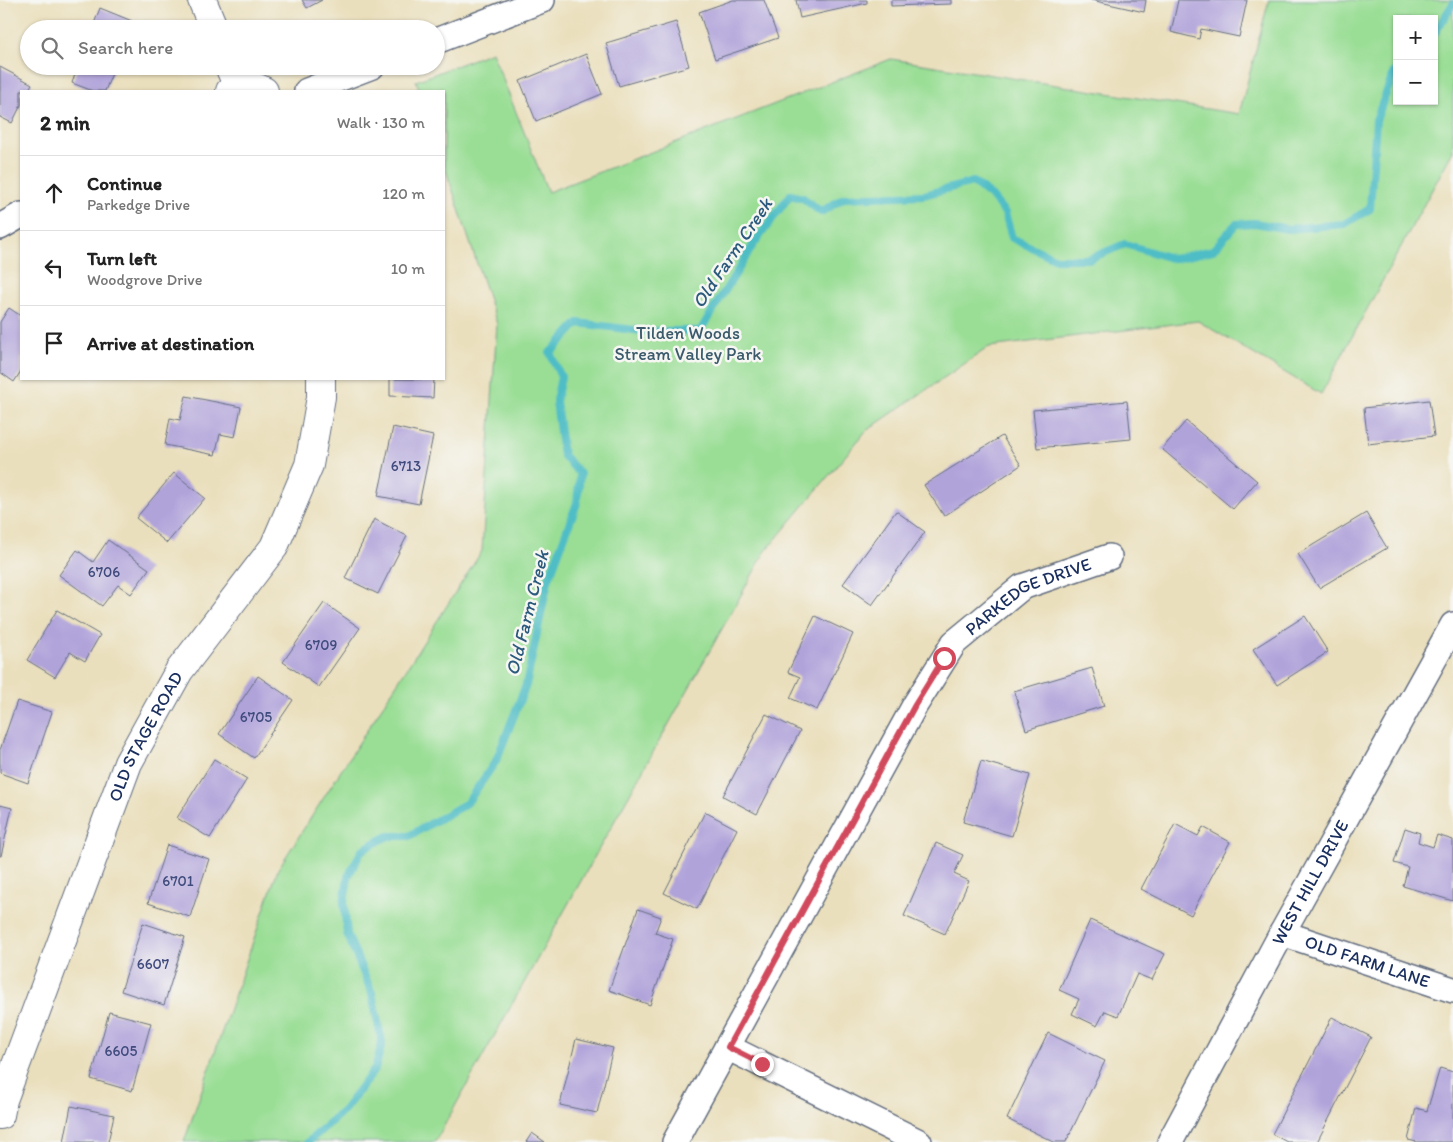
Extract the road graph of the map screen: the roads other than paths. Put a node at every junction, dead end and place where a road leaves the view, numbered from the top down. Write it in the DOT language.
graph roads {
  1 [pos="202,0"];
  2 [pos="542,0"];
  3 [pos="210,20"];
  4 [pos="445,38"];
  5 [pos="349,75"];
  6 [pos="232,82"];
  7 [pos="262,90"];
  8 [pos="310,90"];
  9 [pos="20,216"];
  10 [pos="0,227"];
  11 [pos="321,380"];
  12 [pos="1109,556"];
  13 [pos="1453,625"];
  14 [pos="1282,932"];
  15 [pos="1453,990"];
  16 [pos="728,1047"];
  17 [pos="0,1115"];
  18 [pos="675,1142"];
  19 [pos="918,1142"];
  20 [pos="1170,1142"];
  1 -- 3 [label="street"];
  2 -- 4 [label="street"];
  5 -- 8 [label="street"];
  6 -- 7 [label="street"];
  9 -- 10 [label="street"];
  11 -- 17 [label="street, OLD STAGE ROAD"];
  12 -- 16 [label="street, PARKEDGE DRIVE"];
  13 -- 14 [label="street, WEST HILL DRIVE"];
  14 -- 15 [label="street, OLD FARM LANE"];
  14 -- 20 [label="street, WEST HILL DRIVE"];
  16 -- 18 [label="street, PARKEDGE DRIVE"];
  16 -- 19 [label="street"];
}
